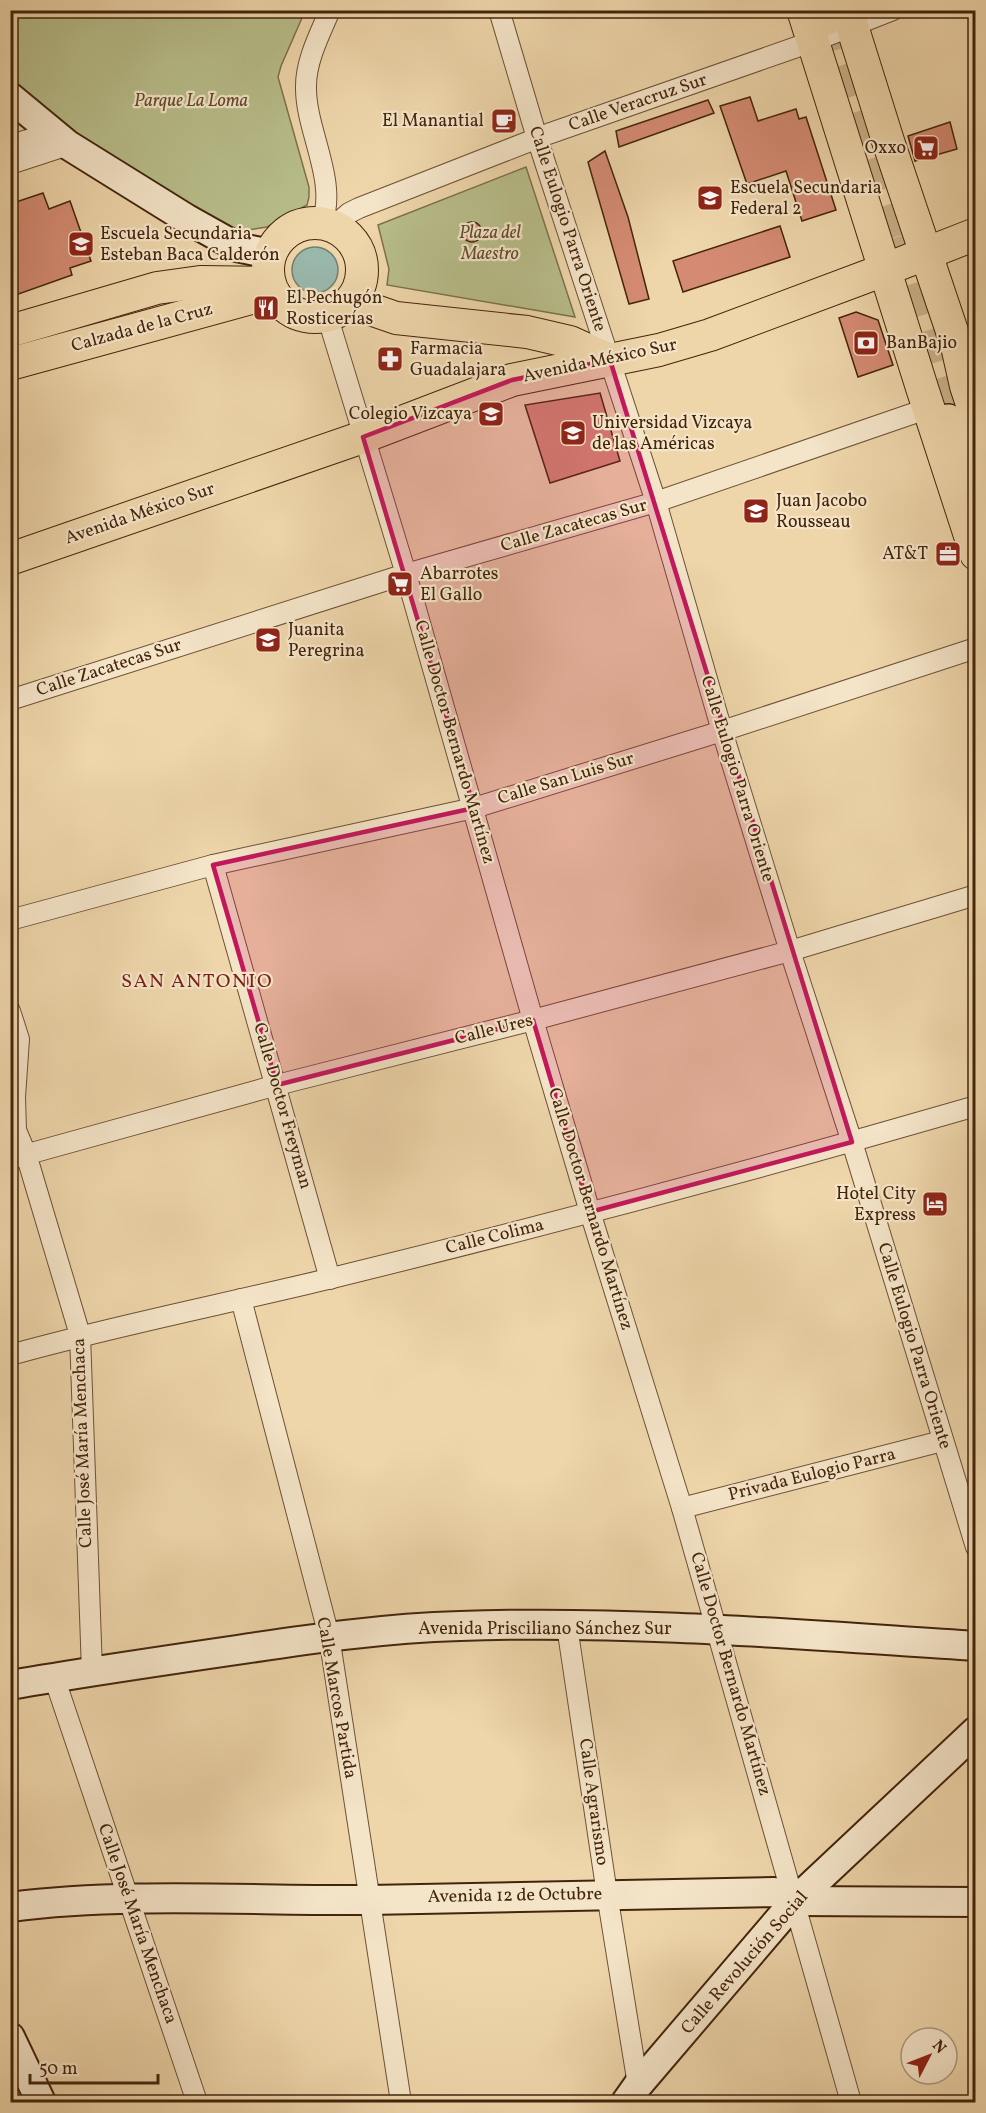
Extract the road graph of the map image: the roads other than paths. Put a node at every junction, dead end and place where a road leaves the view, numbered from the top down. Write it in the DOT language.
graph roads {
  1 [pos="330,10"];
  2 [pos="499,10"];
  3 [pos="893,10"];
  4 [pos="829,18"];
  5 [pos="10,97"];
  6 [pos="10,118"];
  7 [pos="537,138"];
  8 [pos="41,141"];
  9 [pos="10,164"];
  10 [pos="327,225"];
  11 [pos="975,234"];
  12 [pos="926,254"];
  13 [pos="884,270"];
  14 [pos="270,274"];
  15 [pos="340,307"];
  16 [pos="484,328"];
  17 [pos="10,331"];
  18 [pos="610,360"];
  19 [pos="10,364"];
  20 [pos="505,382"];
  21 [pos="950,407"];
  22 [pos="363,437"];
  23 [pos="975,459"];
  24 [pos="656,502"];
  25 [pos="975,509"];
  26 [pos="975,554"];
  27 [pos="10,559"];
  28 [pos="406,574"];
  29 [pos="975,648"];
  30 [pos="10,700"];
  31 [pos="722,731"];
  32 [pos="474,808"];
  33 [pos="213,865"];
  34 [pos="975,895"];
  35 [pos="10,920"];
  36 [pos="790,951"];
  37 [pos="10,1011"];
  38 [pos="533,1020"];
  39 [pos="277,1084"];
  40 [pos="975,1106"];
  41 [pos="852,1142"];
  42 [pos="18,1157"];
  43 [pos="590,1212"];
  44 [pos="330,1279"];
  45 [pos="241,1299"];
  46 [pos="80,1335"];
  47 [pos="10,1355"];
  48 [pos="942,1441"];
  49 [pos="682,1508"];
  50 [pos="975,1547"];
  51 [pos="567,1626"];
  52 [pos="717,1629"];
  53 [pos="329,1636"];
  54 [pos="975,1646"];
  55 [pos="92,1671"];
  56 [pos="54,1677"];
  57 [pos="10,1685"];
  58 [pos="975,1731"];
  59 [pos="607,1894"];
  60 [pos="129,1898"];
  61 [pos="369,1900"];
  62 [pos="795,1901"];
  63 [pos="53,1902"];
  64 [pos="975,1902"];
  65 [pos="10,1907"];
  66 [pos="10,1917"];
  67 [pos="10,2037"];
  68 [pos="632,2094"];
  69 [pos="41,2103"];
  70 [pos="197,2103"];
  71 [pos="401,2103"];
  72 [pos="851,2103"];
  1 -- 10 [label="street"];
  2 -- 7 [label="street, Calle Eulogio Parra Oriente"];
  3 -- 4 [label="street, Calle Veracruz Sur"];
  4 -- 7 [label="street, Calle Veracruz Sur"];
  4 -- 12 [label="main road"];
  4 -- 13 [label="main road"];
  5 -- 8 [label="main road"];
  6 -- 8 [label="main road"];
  7 -- 10 [label="street, Calle Veracruz Sur"];
  7 -- 18 [label="street, Calle Eulogio Parra Oriente"];
  8 -- 9 [label="street"];
  8 -- 14 [label="main road"];
  10 -- 14 [label="main road"];
  10 -- 15 [label="main road"];
  11 -- 12 [label="main road, Avenida México Sur"];
  12 -- 13 [label="main road, Avenida México Sur"];
  12 -- 21 [label="main road"];
  13 -- 18 [label="main road, Avenida México Sur"];
  13 -- 21 [label="main road"];
  14 -- 15 [label="main road"];
  14 -- 17 [label="main road, Calzada de la Cruz"];
  14 -- 19 [label="main road, Calzada de la Cruz"];
  15 -- 16 [label="main road"];
  15 -- 22 [label="street, Calle Doctor Bernardo Martínez"];
  16 -- 18 [label="main road"];
  16 -- 20 [label="main road"];
  18 -- 20 [label="main road, Avenida México Sur"];
  18 -- 24 [label="street, Calle Eulogio Parra Oriente"];
  20 -- 22 [label="main road, Avenida México Sur"];
  21 -- 23 [label="highway"];
  21 -- 24 [label="street, Calle Zacatecas Sur"];
  21 -- 25 [label="highway"];
  21 -- 26 [label="main road"];
  22 -- 27 [label="main road, Avenida México Sur"];
  22 -- 28 [label="street, Calle Doctor Bernardo Martínez"];
  24 -- 28 [label="street, Calle Zacatecas Sur"];
  24 -- 31 [label="street, Calle Eulogio Parra Oriente"];
  28 -- 30 [label="street, Calle Zacatecas Sur"];
  28 -- 32 [label="street, Calle Doctor Bernardo Martínez"];
  29 -- 31 [label="street, Calle San Luis Sur"];
  31 -- 32 [label="street, Calle San Luis Sur"];
  31 -- 36 [label="street, Calle Eulogio Parra Oriente"];
  32 -- 33 [label="street, Calle San Luis Sur"];
  32 -- 38 [label="street, Calle Doctor Bernardo Martínez"];
  33 -- 35 [label="street, Calle San Luis Sur"];
  33 -- 39 [label="street, Calle Doctor Freyman"];
  34 -- 36 [label="street, Calle Ures"];
  36 -- 38 [label="street, Calle Ures"];
  36 -- 41 [label="street, Calle Eulogio Parra Oriente"];
  37 -- 42 [label="street, Calle José María Menchaca"];
  38 -- 39 [label="street, Calle Ures"];
  38 -- 43 [label="street, Calle Doctor Bernardo Martínez"];
  39 -- 42 [label="street, Calle Ures"];
  39 -- 44 [label="street, Calle Doctor Freyman"];
  40 -- 41 [label="street, Calle Colima"];
  41 -- 43 [label="street, Calle Colima"];
  41 -- 48 [label="street, Calle Eulogio Parra Oriente"];
  42 -- 46 [label="street, Calle José María Menchaca"];
  43 -- 44 [label="street, Calle Colima"];
  43 -- 49 [label="street, Calle Doctor Bernardo Martínez"];
  44 -- 45 [label="street, Calle Colima"];
  45 -- 46 [label="street, Calle Colima"];
  45 -- 53 [label="street, Calle Marcos Partida"];
  46 -- 47 [label="street, Calle Colima"];
  46 -- 55 [label="street, Calle José María Menchaca"];
  48 -- 49 [label="street, Privada Eulogio Parra"];
  48 -- 50 [label="street, Calle Eulogio Parra Oriente"];
  49 -- 52 [label="street, Calle Doctor Bernardo Martínez"];
  51 -- 52 [label="main road, Avenida Prisciliano Sánchez Sur"];
  51 -- 53 [label="main road, Avenida Prisciliano Sánchez Sur"];
  51 -- 59 [label="street, Calle Agrarismo"];
  52 -- 54 [label="main road, Avenida Prisciliano Sánchez Sur"];
  52 -- 62 [label="street, Calle Doctor Bernardo Martínez"];
  53 -- 55 [label="main road, Avenida Prisciliano Sánchez Sur"];
  53 -- 61 [label="street, Calle Marcos Partida"];
  55 -- 56 [label="main road, Avenida Prisciliano Sánchez Sur"];
  56 -- 57 [label="main road, Avenida Prisciliano Sánchez Sur"];
  56 -- 60 [label="street, Calle José María Menchaca"];
  58 -- 62 [label="main road, Calle Revolución Social"];
  59 -- 61 [label="main road, Avenida 12 de Octubre"];
  59 -- 62 [label="main road, Avenida 12 de Octubre"];
  59 -- 68 [label="street, Calle Agrarismo"];
  60 -- 61 [label="main road, Avenida 12 de Octubre"];
  60 -- 63 [label="main road, Avenida 12 de Octubre"];
  60 -- 70 [label="street, Calle José María Menchaca"];
  61 -- 71 [label="street, Calle Marcos Partida"];
  62 -- 64 [label="main road, Avenida 12 de Octubre"];
  62 -- 68 [label="main road, Calle Revolución Social"];
  62 -- 72 [label="street, Calle Doctor Bernardo Martínez"];
  63 -- 65 [label="main road, Avenida 12 de Octubre"];
  63 -- 66 [label="main road, Avenida 12 de Octubre"];
  67 -- 69 [label="main road"];
}
